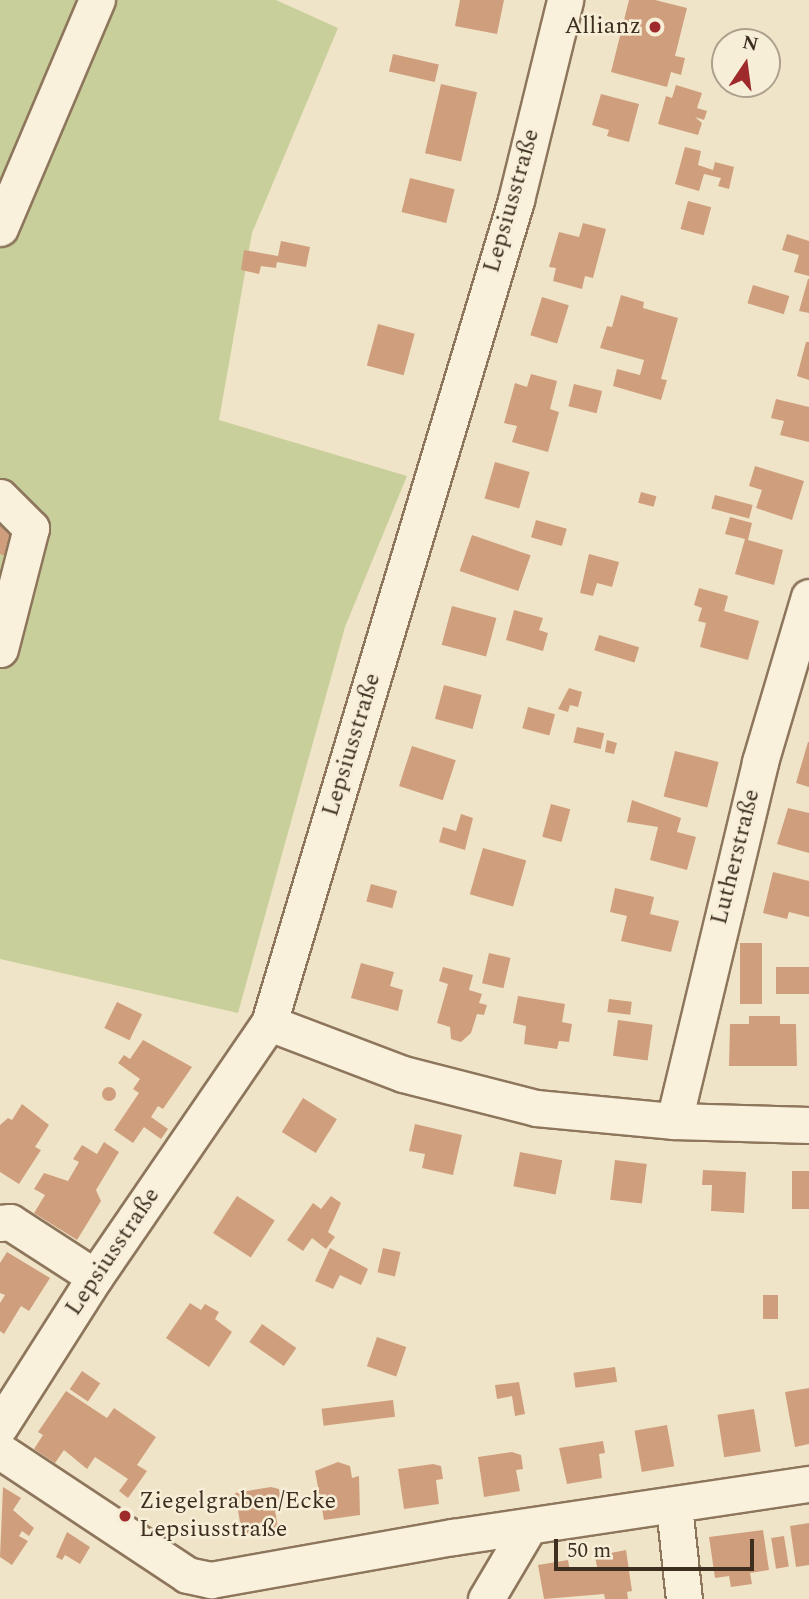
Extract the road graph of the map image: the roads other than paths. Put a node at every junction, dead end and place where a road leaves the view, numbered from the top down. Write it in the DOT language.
graph roads {
  1 [pos="97,0"];
  2 [pos="565,0"];
  3 [pos="0,228"];
  4 [pos="0,497"];
  5 [pos="809,597"];
  6 [pos="0,649"];
  7 [pos="269,1023"];
  8 [pos="674,1121"];
  9 [pos="809,1125"];
  10 [pos="3,1214"];
  11 [pos="95,1277"];
  12 [pos="0,1426"];
  13 [pos="0,1451"];
  14 [pos="809,1484"];
  15 [pos="674,1506"];
  16 [pos="528,1528"];
  17 [pos="205,1589"];
  18 [pos="486,1599"];
  19 [pos="684,1599"];
  1 -- 3 [label="street"];
  2 -- 7 [label="street, Lepsiusstraße"];
  4 -- 6 [label="street"];
  5 -- 8 [label="street, Lutherstraße"];
  7 -- 8 [label="street"];
  7 -- 11 [label="street, Lepsiusstraße"];
  8 -- 9 [label="street"];
  10 -- 11 [label="street"];
  11 -- 12 [label="street, Lepsiusstraße"];
  13 -- 17 [label="street"];
  14 -- 15 [label="street"];
  15 -- 16 [label="street"];
  15 -- 19 [label="street"];
  16 -- 17 [label="street"];
  16 -- 18 [label="street"];
}
